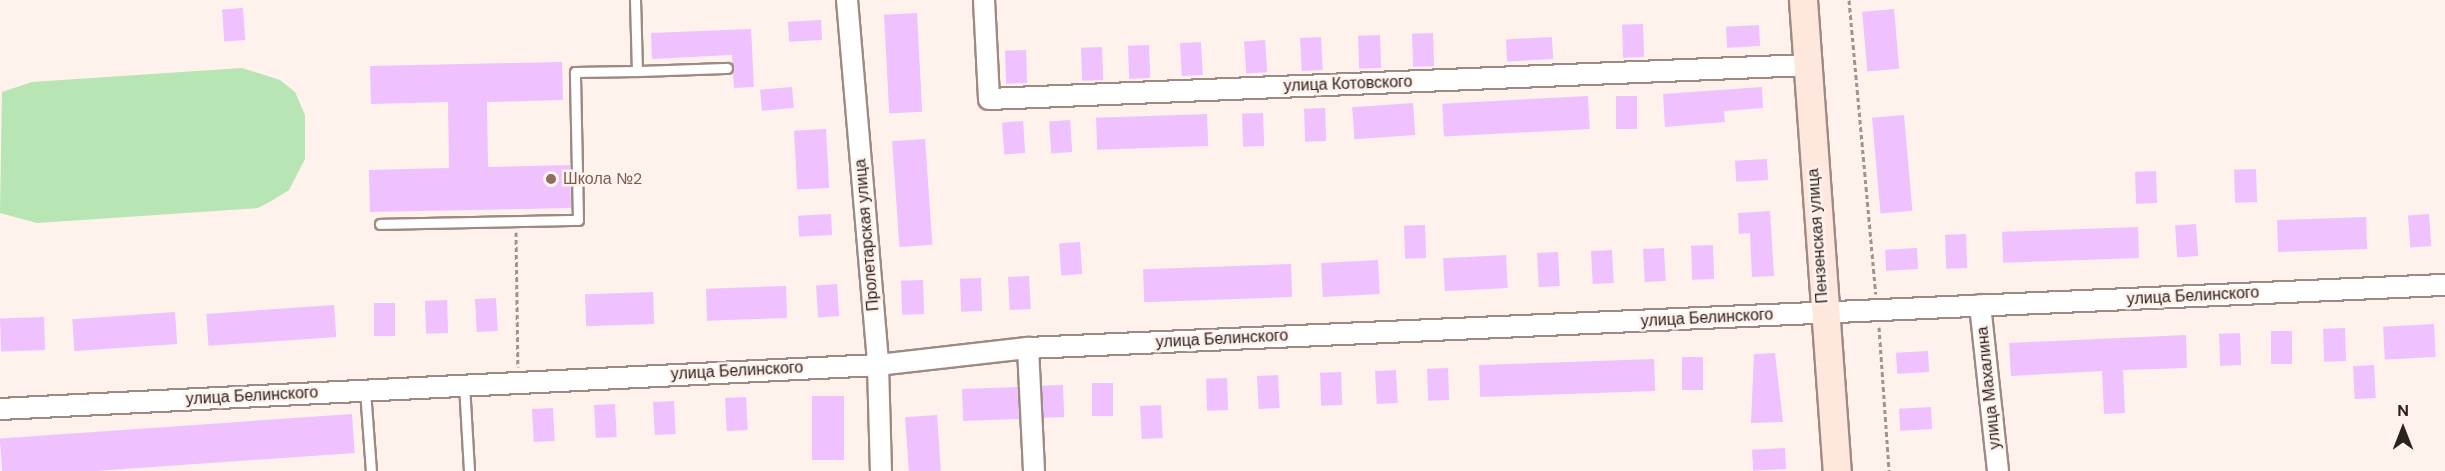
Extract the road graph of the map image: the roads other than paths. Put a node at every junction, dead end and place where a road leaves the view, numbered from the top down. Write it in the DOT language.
graph roads {
  1 [pos="635,0"];
  2 [pos="847,0"];
  3 [pos="984,0"];
  4 [pos="1803,0"];
  5 [pos="1807,65"];
  6 [pos="727,68"];
  7 [pos="637,71"];
  8 [pos="380,224"];
  9 [pos="2445,285"];
  10 [pos="1980,305"];
  11 [pos="1823,312"];
  12 [pos="1028,348"];
  13 [pos="878,364"];
  14 [pos="464,384"];
  15 [pos="365,389"];
  16 [pos="0,409"];
  17 [pos="363,471"];
  18 [pos="371,471"];
  19 [pos="469,471"];
  20 [pos="881,471"];
  21 [pos="1034,471"];
  22 [pos="1837,471"];
  23 [pos="1998,471"];
  1 -- 7 [label="lane"];
  2 -- 13 [label="street, Пролетарская улица"];
  3 -- 5 [label="street, улица Котовского"];
  4 -- 5 [label="street, Пензенская улица"];
  5 -- 11 [label="street, Пензенская улица"];
  6 -- 7 [label="lane"];
  7 -- 8 [label="lane"];
  9 -- 10 [label="street, улица Белинского"];
  10 -- 11 [label="street, улица Белинского"];
  10 -- 23 [label="street, улица Махалина"];
  11 -- 12 [label="street, улица Белинского"];
  11 -- 22 [label="street, Пензенская улица"];
  12 -- 13 [label="street, улица Белинского"];
  12 -- 21 [label="street"];
  13 -- 14 [label="street, улица Белинского"];
  13 -- 20 [label="street, Пролетарская улица"];
  14 -- 15 [label="street, улица Белинского"];
  14 -- 19 [label="lane"];
  15 -- 16 [label="street, улица Белинского"];
  15 -- 18 [label="lane"];
  17 -- 18 [label="lane"];
}
